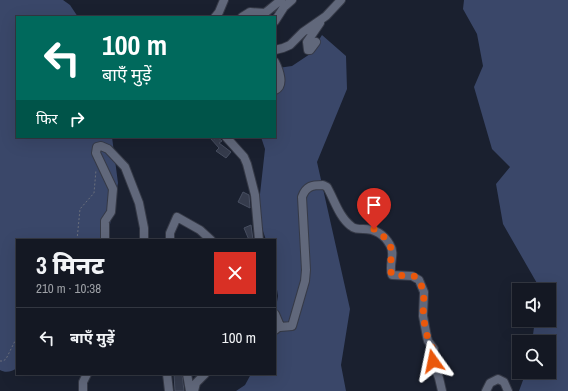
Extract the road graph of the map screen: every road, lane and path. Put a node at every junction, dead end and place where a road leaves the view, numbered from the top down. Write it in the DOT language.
graph roads {
  1 [pos="224,0"];
  2 [pos="281,0"];
  3 [pos="292,0"];
  4 [pos="341,0"];
  5 [pos="216,16"];
  6 [pos="244,16"];
  7 [pos="276,19"];
  8 [pos="321,20"];
  9 [pos="316,42"];
  10 [pos="276,50"];
  11 [pos="276,64"];
  12 [pos="276,90"];
  13 [pos="227,138"];
  14 [pos="96,168"];
  15 [pos="77,239"];
  16 [pos="105,239"];
  17 [pos="144,239"];
  18 [pos="170,239"];
  19 [pos="210,239"];
  20 [pos="259,239"];
  21 [pos="277,328"];
  22 [pos="16,338"];
  23 [pos="0,361"];
  24 [pos="87,375"];
  25 [pos="167,375"];
  26 [pos="187,375"];
  27 [pos="204,375"];
  28 [pos="85,390"];
  29 [pos="169,391"];
  30 [pos="190,391"];
  31 [pos="194,391"];
  32 [pos="442,391"];
  33 [pos="486,391"];
  34 [pos="508,391"];
  1 -- 5 [label="street"];
  2 -- 6 [label="street"];
  3 -- 7 [label="street"];
  4 -- 8 [label="street"];
  8 -- 9 [label="street"];
  8 -- 10 [label="street"];
  11 -- 12 [label="street"];
  13 -- 20 [label="street"];
  14 -- 15 [label="path"];
  16 -- 17 [label="street"];
  18 -- 19 [label="street"];
  21 -- 32 [label="street"];
  22 -- 23 [label="path"];
  24 -- 28 [label="street"];
  25 -- 29 [label="street"];
  26 -- 30 [label="street"];
  27 -- 31 [label="street"];
  33 -- 34 [label="street"];
}
